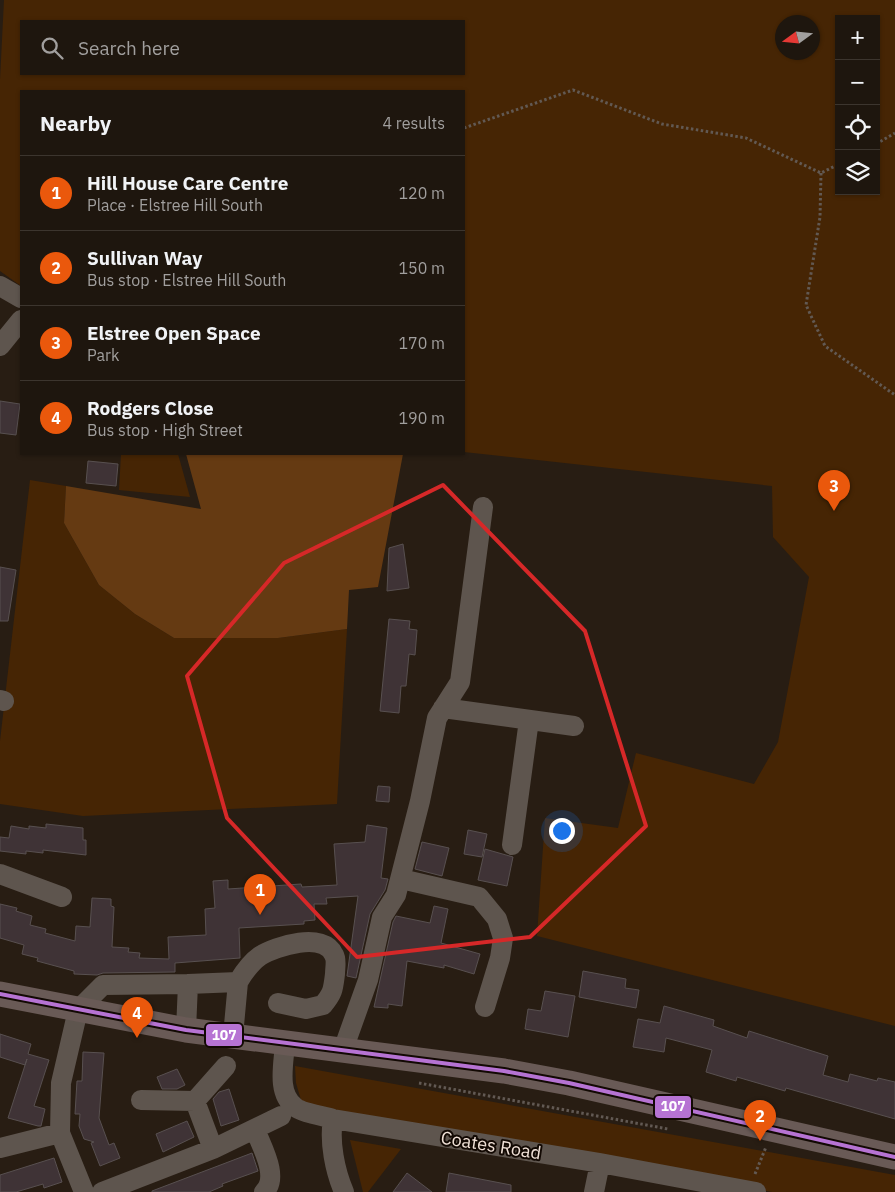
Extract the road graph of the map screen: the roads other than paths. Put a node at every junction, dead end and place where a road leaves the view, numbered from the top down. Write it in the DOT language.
graph roads {
  1 [pos="0,286"];
  2 [pos="20,297"];
  3 [pos="20,321"];
  4 [pos="0,346"];
  5 [pos="483,507"];
  6 [pos="443,708"];
  7 [pos="529,720"];
  8 [pos="574,726"];
  9 [pos="512,845"];
  10 [pos="0,874"];
  11 [pos="401,879"];
  12 [pos="62,897"];
  13 [pos="238,982"];
  14 [pos="188,984"];
  15 [pos="0,994"];
  16 [pos="278,1003"];
  17 [pos="485,1007"];
  18 [pos="78,1010"];
  19 [pos="186,1030"];
  20 [pos="233,1036"];
  21 [pos="285,1043"];
  22 [pos="343,1050"];
  23 [pos="226,1066"];
  24 [pos="141,1100"];
  25 [pos="195,1101"];
  26 [pos="281,1116"];
  27 [pos="333,1119"];
  28 [pos="255,1128"];
  29 [pos="60,1132"];
  30 [pos="0,1148"];
  31 [pos="213,1149"];
  32 [pos="895,1157"];
  33 [pos="600,1163"];
  34 [pos="752,1191"];
  35 [pos="84,1192"];
  36 [pos="102,1192"];
  37 [pos="264,1192"];
  38 [pos="344,1192"];
  39 [pos="594,1192"];
  1 -- 2 [label="street"];
  3 -- 4 [label="street"];
  5 -- 6 [label="street"];
  6 -- 7 [label="street"];
  6 -- 11 [label="street"];
  7 -- 8 [label="street"];
  7 -- 9 [label="street"];
  10 -- 12 [label="street"];
  11 -- 17 [label="street"];
  11 -- 22 [label="street"];
  13 -- 14 [label="street"];
  13 -- 16 [label="street"];
  13 -- 20 [label="street"];
  14 -- 18 [label="street"];
  14 -- 19 [label="street"];
  15 -- 18 [label="main road"];
  18 -- 19 [label="main road"];
  18 -- 29 [label="street"];
  19 -- 20 [label="main road"];
  20 -- 21 [label="main road"];
  21 -- 22 [label="main road"];
  21 -- 27 [label="street, Coates Road"];
  22 -- 32 [label="main road"];
  23 -- 25 [label="street"];
  24 -- 25 [label="street"];
  25 -- 31 [label="street"];
  26 -- 28 [label="street"];
  27 -- 33 [label="street, Coates Road"];
  27 -- 38 [label="street"];
  28 -- 31 [label="street"];
  28 -- 37 [label="street"];
  29 -- 30 [label="street"];
  29 -- 35 [label="street"];
  31 -- 36 [label="street"];
  33 -- 34 [label="street, Coates Road"];
  33 -- 39 [label="street"];
}
